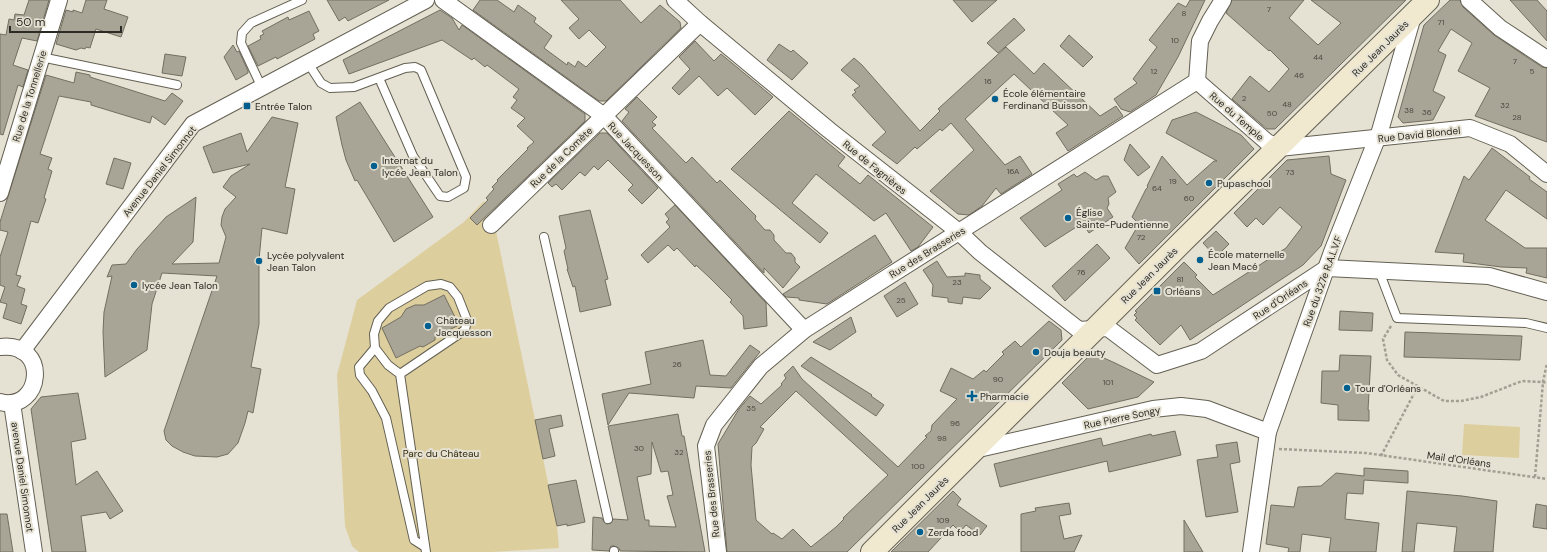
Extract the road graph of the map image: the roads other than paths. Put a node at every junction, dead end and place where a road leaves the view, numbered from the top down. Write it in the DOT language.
graph roads {
  1 [pos="59,0"];
  2 [pos="302,0"];
  3 [pos="426,0"];
  4 [pos="443,0"];
  5 [pos="675,0"];
  6 [pos="1222,0"];
  7 [pos="1469,0"];
  8 [pos="1421,7"];
  9 [pos="700,23"];
  10 [pos="41,57"];
  11 [pos="1547,59"];
  12 [pos="308,63"];
  13 [pos="379,78"];
  14 [pos="1197,81"];
  15 [pos="177,85"];
  16 [pos="262,88"];
  17 [pos="604,116"];
  18 [pos="1377,138"];
  19 [pos="1279,148"];
  20 [pos="1543,164"];
  21 [pos="0,192"];
  22 [pos="491,225"];
  23 [pos="959,232"];
  24 [pos="544,237"];
  25 [pos="1326,268"];
  26 [pos="1379,271"];
  27 [pos="1547,292"];
  28 [pos="1547,328"];
  29 [pos="804,330"];
  30 [pos="1087,330"];
  31 [pos="0,347"];
  32 [pos="375,348"];
  33 [pos="22,351"];
  34 [pos="400,374"];
  35 [pos="6,402"];
  36 [pos="1268,432"];
  37 [pos="974,450"];
  38 [pos="608,519"];
  39 [pos="426,550"];
  40 [pos="34,552"];
  41 [pos="718,552"];
  42 [pos="872,552"];
  43 [pos="1251,552"];
  1 -- 10 [label="street, Rue de la Tonnellerie"];
  2 -- 16 [label="lane"];
  3 -- 12 [label="street, Avenue Daniel Simonnot"];
  4 -- 17 [label="street, Rue Jacquesson"];
  5 -- 9 [label="street, Rue de Fagnières"];
  6 -- 14 [label="street"];
  7 -- 11 [label="street"];
  8 -- 18 [label="street, Rue du 327e R.A.L.V.F"];
  8 -- 19 [label="main road, Rue Jean Jaurès"];
  9 -- 17 [label="street, Rue de la Comète"];
  9 -- 23 [label="street, Rue de Fagnières"];
  10 -- 15 [label="lane"];
  10 -- 21 [label="street, Rue de la Tonnellerie"];
  12 -- 13 [label="lane"];
  12 -- 16 [label="street, Avenue Daniel Simonnot"];
  13 -- 13 [label="lane"];
  14 -- 19 [label="street, Rue du Temple"];
  14 -- 23 [label="street, Rue des Brasseries"];
  16 -- 33 [label="street, Avenue Daniel Simonnot"];
  17 -- 22 [label="street, Rue de la Comète"];
  17 -- 29 [label="street, Rue Jacquesson"];
  18 -- 19 [label="street, Rue David Blondel"];
  18 -- 20 [label="street, Rue David Blondel"];
  18 -- 25 [label="street, Rue du 327e R.A.L.V.F"];
  19 -- 30 [label="main road, Rue Jean Jaurès"];
  23 -- 29 [label="street, Rue des Brasseries"];
  23 -- 30 [label="street, Rue de Fagnières"];
  24 -- 38 [label="lane"];
  25 -- 26 [label="street"];
  25 -- 30 [label="street, Rue d'Orléans"];
  25 -- 36 [label="street, Rue du 327e R.A.L.V.F"];
  26 -- 27 [label="street"];
  26 -- 28 [label="lane"];
  29 -- 41 [label="street, Rue des Brasseries"];
  30 -- 37 [label="main road, Rue Jean Jaurès"];
  31 -- 33 [label="street"];
  32 -- 34 [label="lane"];
  32 -- 34 [label="lane"];
  32 -- 39 [label="lane"];
  33 -- 35 [label="street"];
  34 -- 39 [label="lane"];
  35 -- 40 [label="street, avenue Daniel Simonnot"];
  36 -- 37 [label="street, Rue Pierre Songy"];
  36 -- 43 [label="street, Rue du 327e R.A.L.V.F"];
  37 -- 42 [label="main road, Rue Jean Jaurès"];
}
